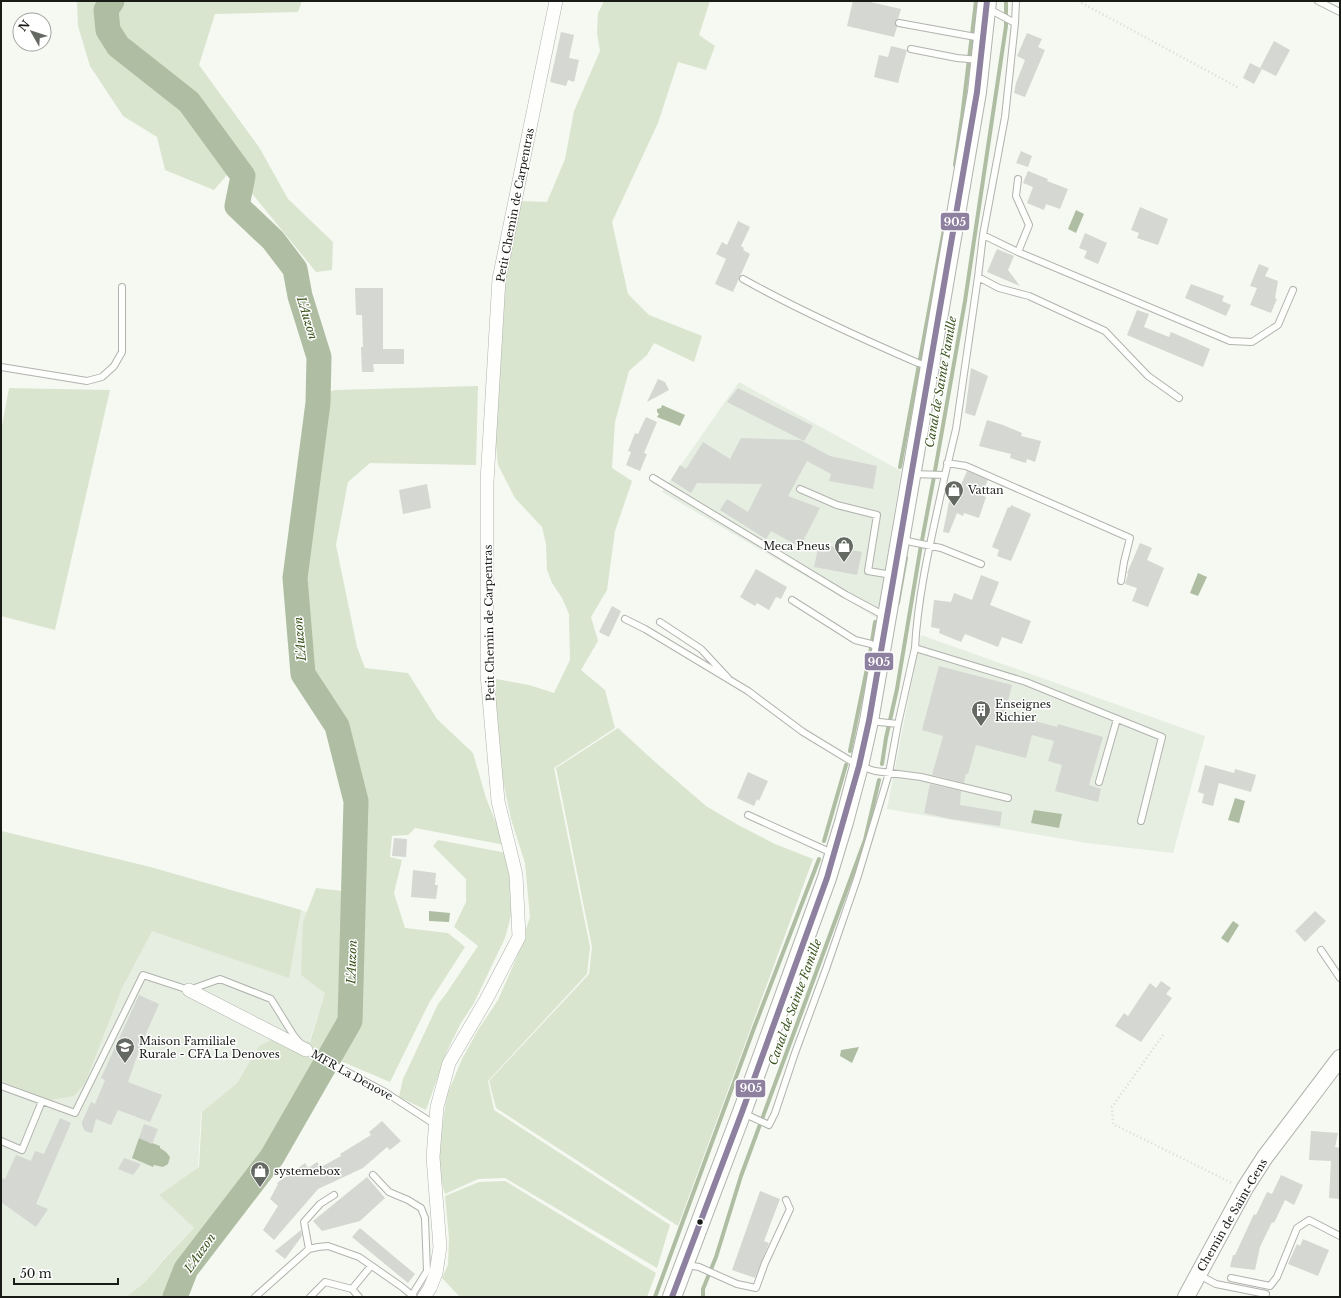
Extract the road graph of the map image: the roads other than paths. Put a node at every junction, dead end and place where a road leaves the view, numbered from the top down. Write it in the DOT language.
graph roads {
  1 [pos="556,1"];
  2 [pos="1016,1"];
  3 [pos="1318,1"];
  4 [pos="986,4"];
  5 [pos="1340,12"];
  6 [pos="899,23"];
  7 [pos="1015,23"];
  8 [pos="983,38"];
  9 [pos="912,49"];
  10 [pos="980,60"];
  11 [pos="1018,180"];
  12 [pos="983,235"];
  13 [pos="1018,252"];
  14 [pos="978,277"];
  15 [pos="743,280"];
  16 [pos="122,287"];
  17 [pos="1293,290"];
  18 [pos="930,366"];
  19 [pos="1,367"];
  20 [pos="1179,398"];
  21 [pos="948,463"];
  22 [pos="911,474"];
  23 [pos="945,475"];
  24 [pos="653,478"];
  25 [pos="800,489"];
  26 [pos="900,539"];
  27 [pos="930,546"];
  28 [pos="981,564"];
  29 [pos="894,576"];
  30 [pos="1121,582"];
  31 [pos="792,600"];
  32 [pos="886,617"];
  33 [pos="624,619"];
  34 [pos="660,622"];
  35 [pos="915,648"];
  36 [pos="881,649"];
  37 [pos="732,682"];
  38 [pos="1117,719"];
  39 [pos="869,720"];
  40 [pos="898,724"];
  41 [pos="859,766"];
  42 [pos="889,773"];
  43 [pos="1099,782"];
  44 [pos="1008,798"];
  45 [pos="748,815"];
  46 [pos="1140,821"];
  47 [pos="834,854"];
  48 [pos="1321,950"];
  49 [pos="1340,978"];
  50 [pos="185,988"];
  51 [pos="306,1050"];
  52 [pos="1340,1058"];
  53 [pos="1,1086"];
  54 [pos="42,1101"];
  55 [pos="742,1112"];
  56 [pos="431,1122"];
  57 [pos="1,1141"];
  58 [pos="373,1175"];
  59 [pos="334,1195"];
  60 [pos="786,1200"];
  61 [pos="1340,1236"];
  62 [pos="310,1250"];
  63 [pos="684,1265"];
  64 [pos="371,1266"];
  65 [pos="1198,1274"];
  66 [pos="1231,1278"];
  67 [pos="352,1289"];
  68 [pos="417,1296"];
  69 [pos="255,1297"];
  70 [pos="310,1297"];
  71 [pos="359,1297"];
  72 [pos="672,1297"];
  73 [pos="1186,1297"];
  74 [pos="1265,1297"];
  1 -- 68 [label="street, Petit Chemin de Carpentras"];
  2 -- 7 [label="lane"];
  3 -- 5 [label="lane"];
  4 -- 7 [label="lane"];
  4 -- 8 [label="main road"];
  6 -- 8 [label="lane"];
  7 -- 12 [label="lane"];
  8 -- 10 [label="main road"];
  9 -- 10 [label="lane"];
  10 -- 18 [label="main road"];
  11 -- 13 [label="lane"];
  12 -- 13 [label="lane"];
  12 -- 14 [label="lane"];
  13 -- 17 [label="lane"];
  14 -- 20 [label="lane"];
  14 -- 21 [label="lane"];
  15 -- 18 [label="lane"];
  16 -- 19 [label="lane"];
  18 -- 22 [label="main road"];
  21 -- 23 [label="lane"];
  21 -- 30 [label="lane"];
  22 -- 23 [label="lane"];
  22 -- 26 [label="main road"];
  23 -- 27 [label="lane"];
  24 -- 32 [label="lane"];
  25 -- 29 [label="lane"];
  26 -- 27 [label="lane"];
  26 -- 29 [label="main road"];
  27 -- 28 [label="lane"];
  27 -- 35 [label="lane"];
  29 -- 32 [label="main road"];
  31 -- 36 [label="lane"];
  32 -- 36 [label="main road"];
  33 -- 37 [label="lane"];
  34 -- 37 [label="lane"];
  35 -- 38 [label="lane"];
  35 -- 40 [label="lane"];
  36 -- 39 [label="main road"];
  37 -- 41 [label="lane"];
  38 -- 43 [label="lane"];
  38 -- 46 [label="lane"];
  39 -- 40 [label="lane"];
  39 -- 41 [label="main road"];
  40 -- 42 [label="lane"];
  41 -- 42 [label="lane"];
  41 -- 47 [label="main road"];
  42 -- 44 [label="lane"];
  42 -- 55 [label="lane"];
  45 -- 47 [label="lane"];
  47 -- 55 [label="main road"];
  48 -- 49 [label="lane"];
  50 -- 51 [label="street"];
  50 -- 51 [label="lane, MFR La Denove"];
  50 -- 54 [label="lane"];
  51 -- 56 [label="lane, MFR La Denove"];
  52 -- 65 [label="street, Chemin de Saint-Gens"];
  53 -- 54 [label="lane"];
  54 -- 57 [label="lane"];
  55 -- 63 [label="main road"];
  58 -- 68 [label="lane"];
  59 -- 62 [label="lane"];
  60 -- 63 [label="lane"];
  61 -- 66 [label="lane"];
  62 -- 64 [label="lane"];
  62 -- 69 [label="lane"];
  63 -- 72 [label="main road"];
  64 -- 67 [label="lane"];
  64 -- 68 [label="lane"];
  65 -- 73 [label="street, Chemin de Saint-Gens"];
  65 -- 74 [label="lane"];
  67 -- 70 [label="lane"];
  67 -- 71 [label="lane"];
}
